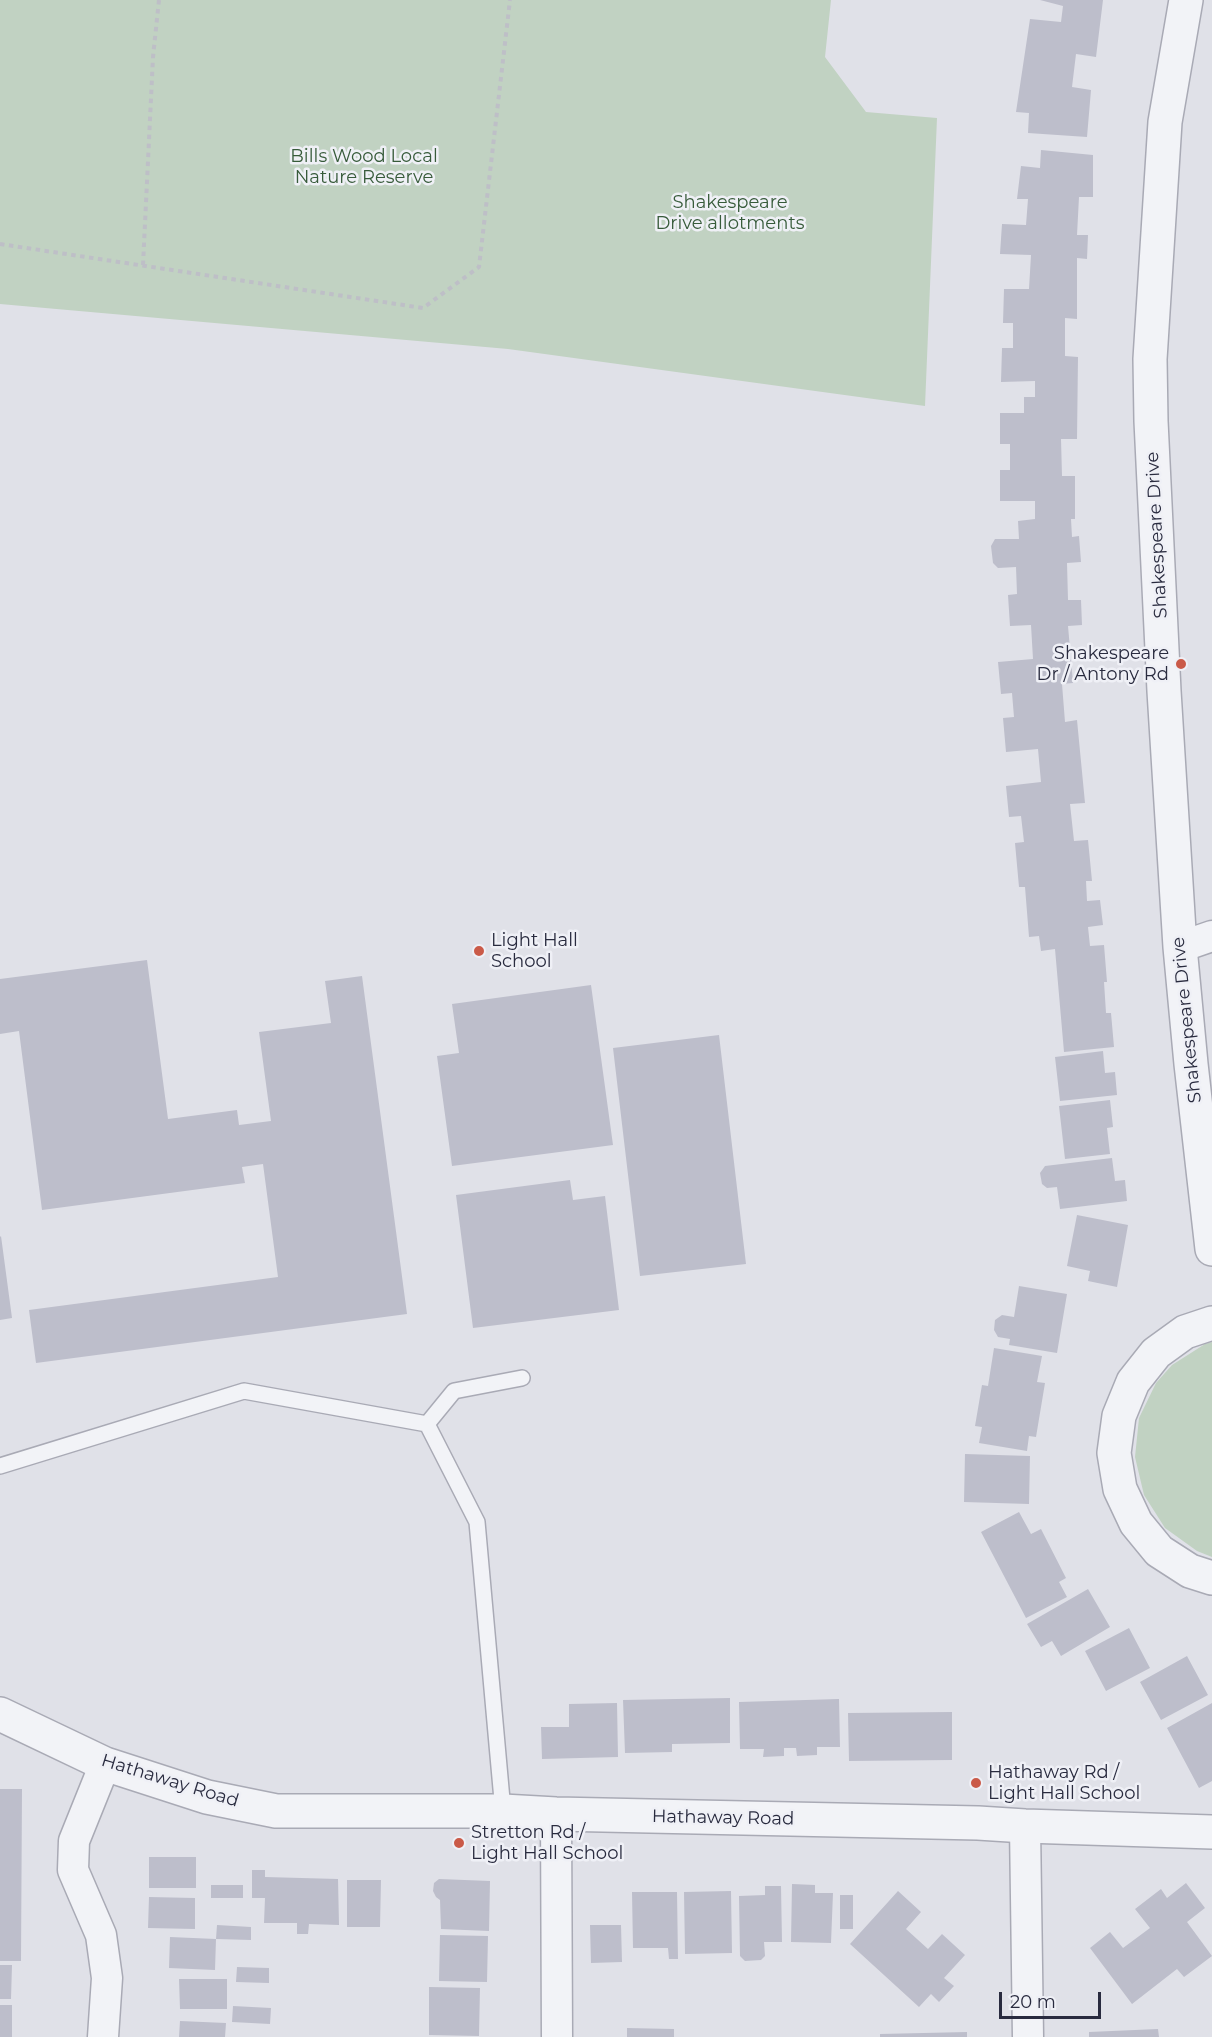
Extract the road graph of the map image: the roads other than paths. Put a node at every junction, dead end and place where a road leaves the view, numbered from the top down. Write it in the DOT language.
graph roads {
  1 [pos="1186,0"];
  2 [pos="1212,936"];
  3 [pos="1179,947"];
  4 [pos="1212,1249"];
  5 [pos="1212,1323"];
  6 [pos="522,1378"];
  7 [pos="426,1424"];
  8 [pos="0,1466"];
  9 [pos="1212,1578"];
  10 [pos="0,1714"];
  11 [pos="105,1764"];
  12 [pos="503,1811"];
  13 [pos="556,1814"];
  14 [pos="1025,1826"];
  15 [pos="1212,1832"];
  16 [pos="103,2037"];
  17 [pos="557,2037"];
  18 [pos="1028,2037"];
  1 -- 3 [label="street, Shakespeare Drive"];
  2 -- 3 [label="street"];
  3 -- 4 [label="street, Shakespeare Drive"];
  5 -- 9 [label="street"];
  6 -- 7 [label="lane"];
  7 -- 8 [label="lane"];
  7 -- 12 [label="lane"];
  10 -- 11 [label="street, Hathaway Road"];
  11 -- 12 [label="street, Hathaway Road"];
  11 -- 16 [label="street"];
  12 -- 13 [label="street, Hathaway Road"];
  13 -- 14 [label="street, Hathaway Road"];
  13 -- 17 [label="street"];
  14 -- 15 [label="street, Hathaway Road"];
  14 -- 18 [label="street"];
}
